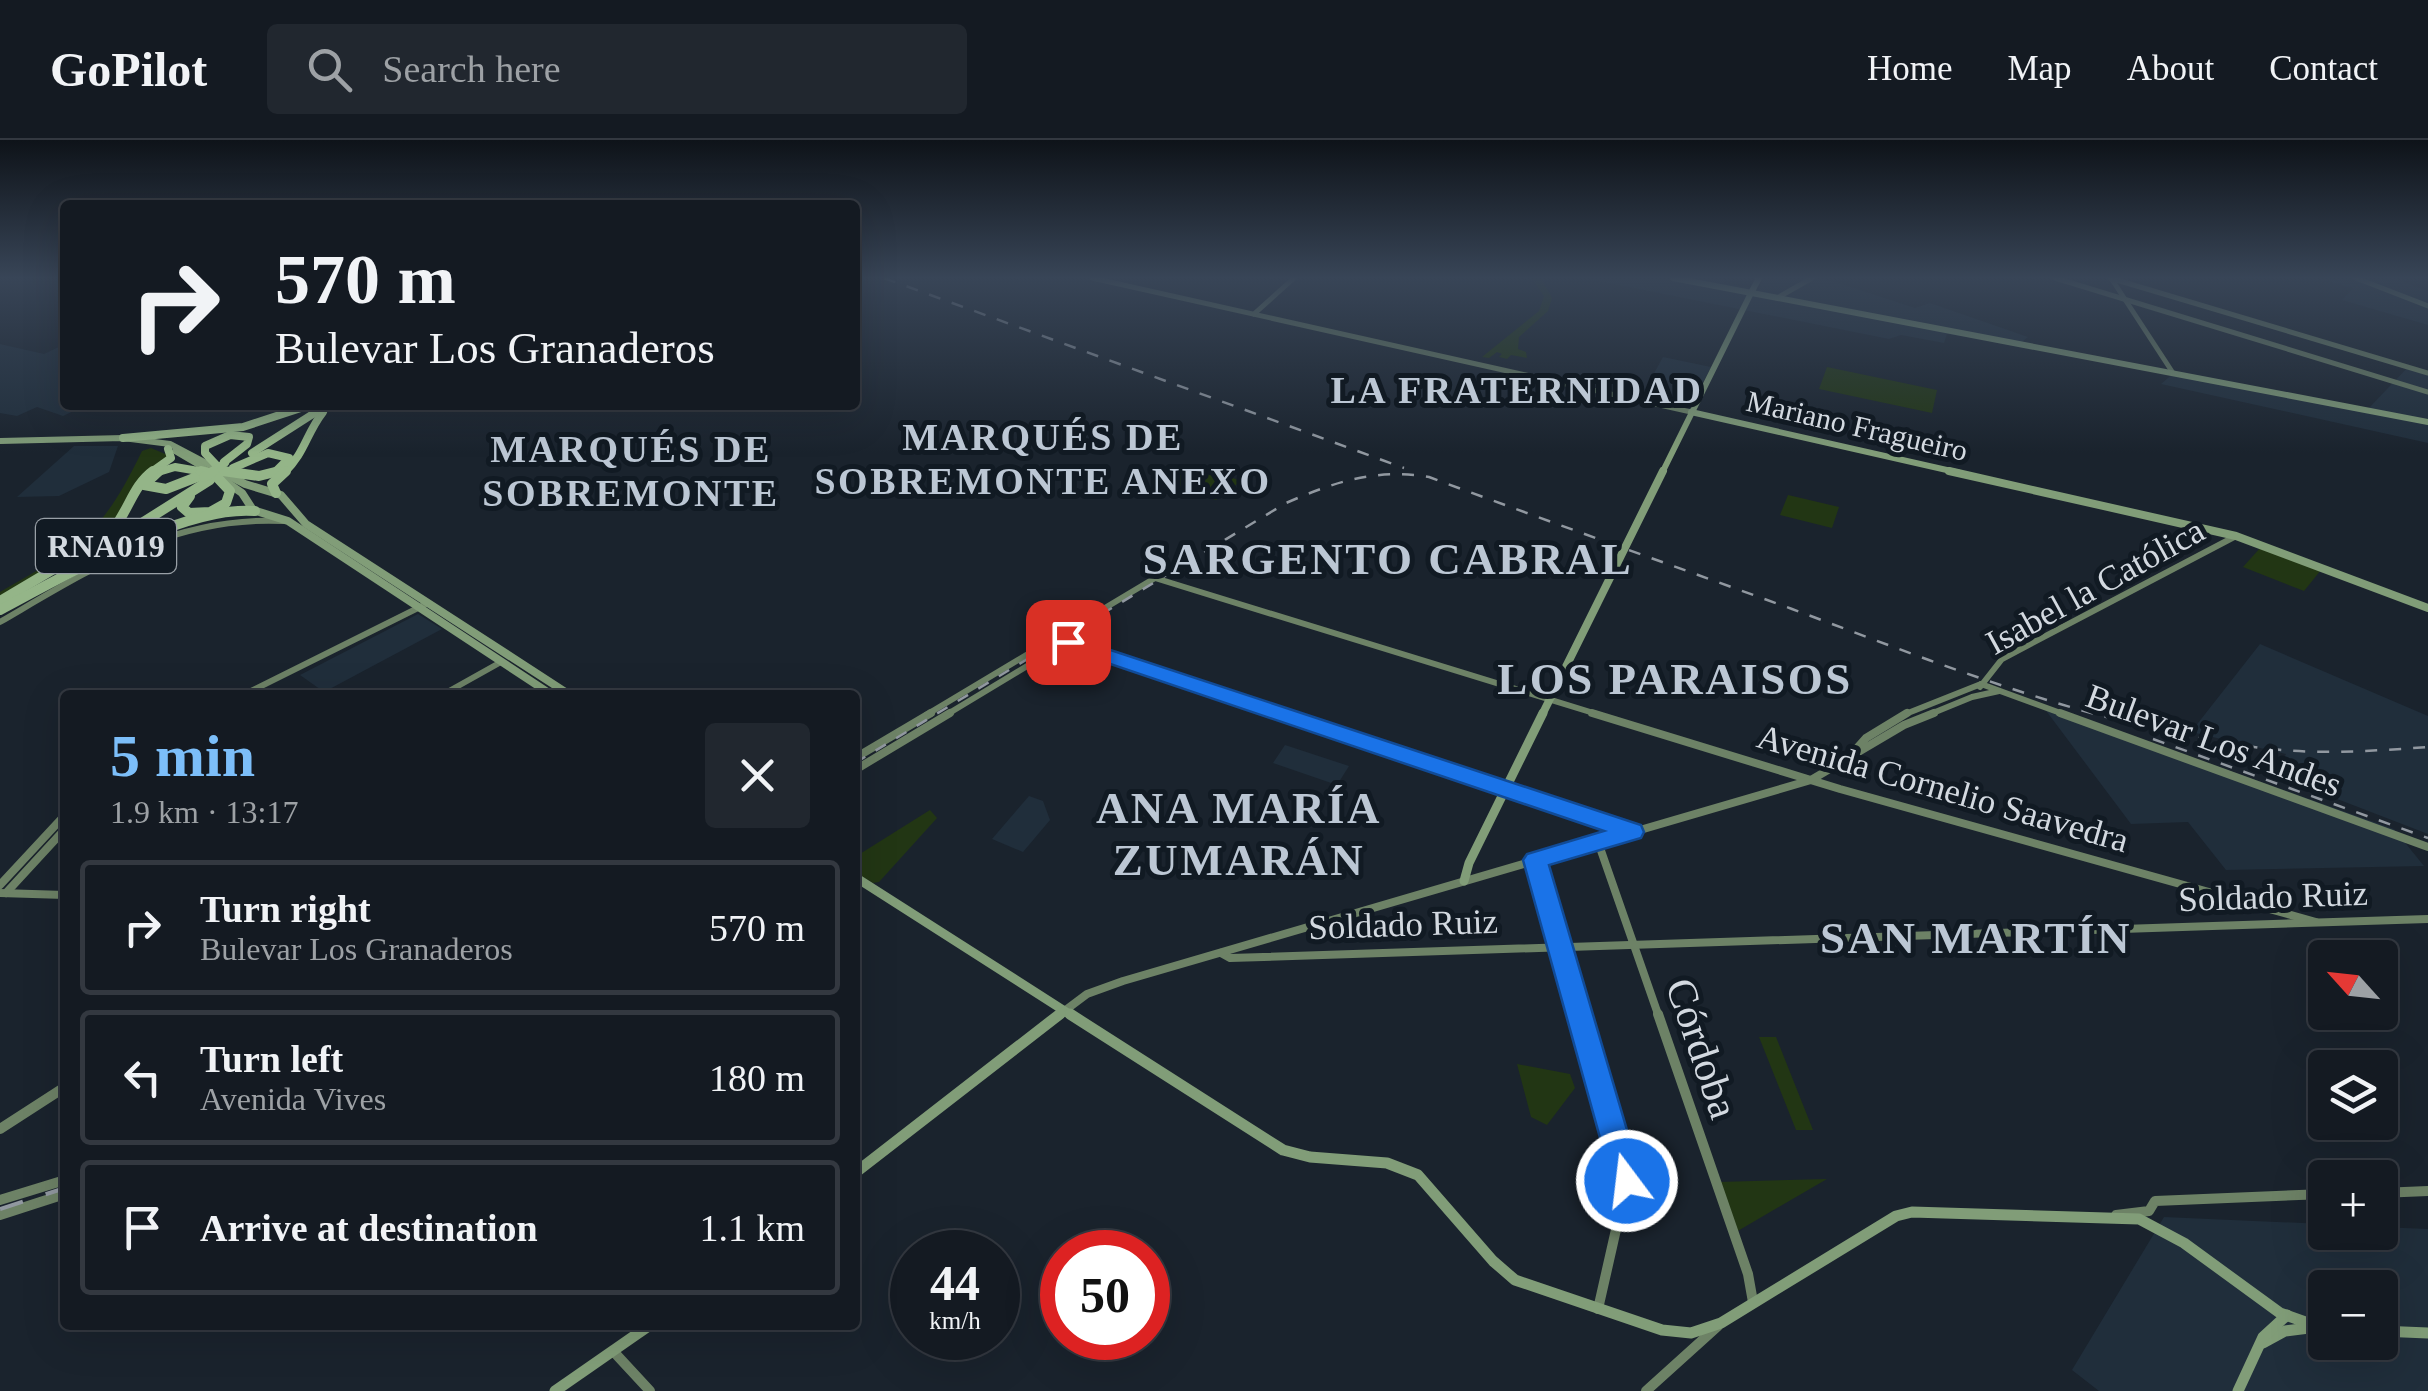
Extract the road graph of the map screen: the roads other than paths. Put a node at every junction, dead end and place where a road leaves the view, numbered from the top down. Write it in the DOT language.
graph roads {
  1 [pos="1354,336"];
  2 [pos="1728,336"];
  3 [pos="1977,336"];
  4 [pos="2149,336"];
  5 [pos="2247,336"];
  6 [pos="2304,336"];
  7 [pos="2173,373"];
  8 [pos="2428,374"];
  9 [pos="2428,392"];
  10 [pos="299,410"];
  11 [pos="306,410"];
  12 [pos="321,410"];
  13 [pos="325,410"];
  14 [pos="1691,412"];
  15 [pos="2428,422"];
  16 [pos="124,438"];
  17 [pos="0,442"];
  18 [pos="168,449"];
  19 [pos="217,472"];
  20 [pos="276,493"];
  21 [pos="290,508"];
  22 [pos="256,514"];
  23 [pos="274,516"];
  24 [pos="290,523"];
  25 [pos="2236,536"];
  26 [pos="371,573"];
  27 [pos="40,578"];
  28 [pos="0,602"];
  29 [pos="425,606"];
  30 [pos="2428,608"];
  31 [pos="0,610"];
  32 [pos="0,622"];
  33 [pos="503,658"];
  34 [pos="1980,684"];
  35 [pos="253,690"];
  36 [pos="267,690"];
  37 [pos="450,690"];
  38 [pos="545,690"];
  39 [pos="562,690"];
  40 [pos="2000,691"];
  41 [pos="1972,697"];
  42 [pos="1550,700"];
  43 [pos="860,755"];
  44 [pos="1848,760"];
  45 [pos="860,767"];
  46 [pos="1811,780"];
  47 [pos="1507,788"];
  48 [pos="60,821"];
  49 [pos="1632,832"];
  50 [pos="60,834"];
  51 [pos="1598,842"];
  52 [pos="2428,847"];
  53 [pos="1535,860"];
  54 [pos="860,880"];
  55 [pos="1464,881"];
  56 [pos="2,890"];
  57 [pos="60,894"];
  58 [pos="2428,918"];
  59 [pos="2316,922"];
  60 [pos="1634,944"];
  61 [pos="1560,946"];
  62 [pos="1221,953"];
  63 [pos="1063,1012"];
  64 [pos="60,1091"];
  65 [pos="0,1129"];
  66 [pos="860,1169"];
  67 [pos="60,1182"];
  68 [pos="2428,1191"];
  69 [pos="2398,1192"];
  70 [pos="2308,1195"];
  71 [pos="60,1196"];
  72 [pos="0,1200"];
  73 [pos="0,1215"];
  74 [pos="2108,1217"];
  75 [pos="1758,1298"];
  76 [pos="1598,1309"];
  77 [pos="2281,1317"];
  78 [pos="1722,1323"];
  79 [pos="2308,1324"];
  80 [pos="2308,1329"];
  81 [pos="643,1330"];
  82 [pos="2398,1332"];
  83 [pos="1687,1333"];
  84 [pos="2428,1333"];
  85 [pos="2261,1344"];
  86 [pos="1695,1348"];
  87 [pos="614,1351"];
  88 [pos="555,1391"];
  89 [pos="650,1391"];
  90 [pos="1646,1391"];
  91 [pos="2238,1391"];
  1 -- 14 [label="main road, Mariano Fragueiro"];
  2 -- 14 [label="main road"];
  3 -- 7 [label="main road"];
  4 -- 7 [label="main road"];
  5 -- 9 [label="main road"];
  6 -- 8 [label="main road"];
  7 -- 15 [label="main road"];
  10 -- 16 [label="highway"];
  11 -- 19 [label="highway, RNA019"];
  12 -- 19 [label="highway, RNA019"];
  13 -- 20 [label="highway"];
  14 -- 25 [label="main road, Mariano Fragueiro"];
  14 -- 42 [label="main road"];
  16 -- 17 [label="main road"];
  16 -- 19 [label="main road"];
  17 -- 18 [label="main road"];
  18 -- 19 [label="main road"];
  18 -- 27 [label="highway"];
  19 -- 19 [label="highway"];
  19 -- 19 [label="highway"];
  19 -- 19 [label="highway"];
  19 -- 19 [label="highway"];
  19 -- 20 [label="main road"];
  19 -- 22 [label="main road"];
  19 -- 27 [label="highway, RNA019"];
  19 -- 31 [label="highway, RNA019"];
  20 -- 21 [label="main road"];
  21 -- 23 [label="main road"];
  21 -- 26 [label="main road"];
  22 -- 23 [label="main road"];
  22 -- 24 [label="main road"];
  22 -- 31 [label="highway"];
  22 -- 32 [label="main road"];
  23 -- 24 [label="main road"];
  24 -- 26 [label="main road"];
  25 -- 30 [label="main road, Mariano Fragueiro"];
  25 -- 34 [label="main road, Isabel la Católica"];
  26 -- 29 [label="main road"];
  26 -- 29 [label="main road"];
  27 -- 28 [label="highway, RNA019"];
  29 -- 33 [label="main road"];
  29 -- 35 [label="main road"];
  29 -- 36 [label="main road"];
  33 -- 37 [label="main road"];
  33 -- 38 [label="main road"];
  33 -- 39 [label="main road"];
  34 -- 40 [label="main road, Bulevar Los Andes"];
  34 -- 41 [label="main road"];
  34 -- 44 [label="main road"];
  40 -- 41 [label="main road"];
  40 -- 52 [label="main road, Bulevar Los Andes"];
  41 -- 44 [label="main road"];
  42 -- 43 [label="main road, Avenida Cornelio Saavedra"];
  42 -- 46 [label="main road, Avenida Cornelio Saavedra"];
  42 -- 47 [label="main road"];
  44 -- 46 [label="main road"];
  45 -- 47 [label="main road"];
  46 -- 49 [label="main road"];
  46 -- 59 [label="main road, Avenida Cornelio Saavedra"];
  47 -- 49 [label="main road"];
  47 -- 55 [label="main road"];
  48 -- 56 [label="main road"];
  49 -- 51 [label="main road"];
  50 -- 56 [label="main road"];
  51 -- 53 [label="main road"];
  51 -- 60 [label="main road, Córdoba"];
  53 -- 55 [label="main road"];
  53 -- 61 [label="main road"];
  54 -- 63 [label="main road"];
  55 -- 62 [label="main road"];
  56 -- 57 [label="main road"];
  58 -- 59 [label="main road, Soldado Ruiz"];
  59 -- 60 [label="main road, Soldado Ruiz"];
  60 -- 61 [label="main road, Soldado Ruiz"];
  60 -- 75 [label="main road, Córdoba"];
  61 -- 62 [label="main road, Soldado Ruiz"];
  61 -- 76 [label="main road"];
  62 -- 63 [label="main road"];
  63 -- 66 [label="main road"];
  63 -- 76 [label="main road"];
  64 -- 65 [label="main road"];
  67 -- 72 [label="main road"];
  68 -- 69 [label="main road"];
  70 -- 74 [label="main road"];
  71 -- 73 [label="main road"];
  74 -- 75 [label="main road"];
  74 -- 77 [label="main road"];
  75 -- 78 [label="main road"];
  76 -- 83 [label="main road"];
  77 -- 79 [label="main road"];
  77 -- 85 [label="main road"];
  78 -- 83 [label="main road"];
  78 -- 86 [label="main road"];
  80 -- 85 [label="main road"];
  81 -- 87 [label="main road"];
  82 -- 84 [label="main road"];
  83 -- 86 [label="main road"];
  85 -- 91 [label="main road"];
  86 -- 90 [label="main road"];
  87 -- 88 [label="main road"];
  87 -- 89 [label="main road"];
}
